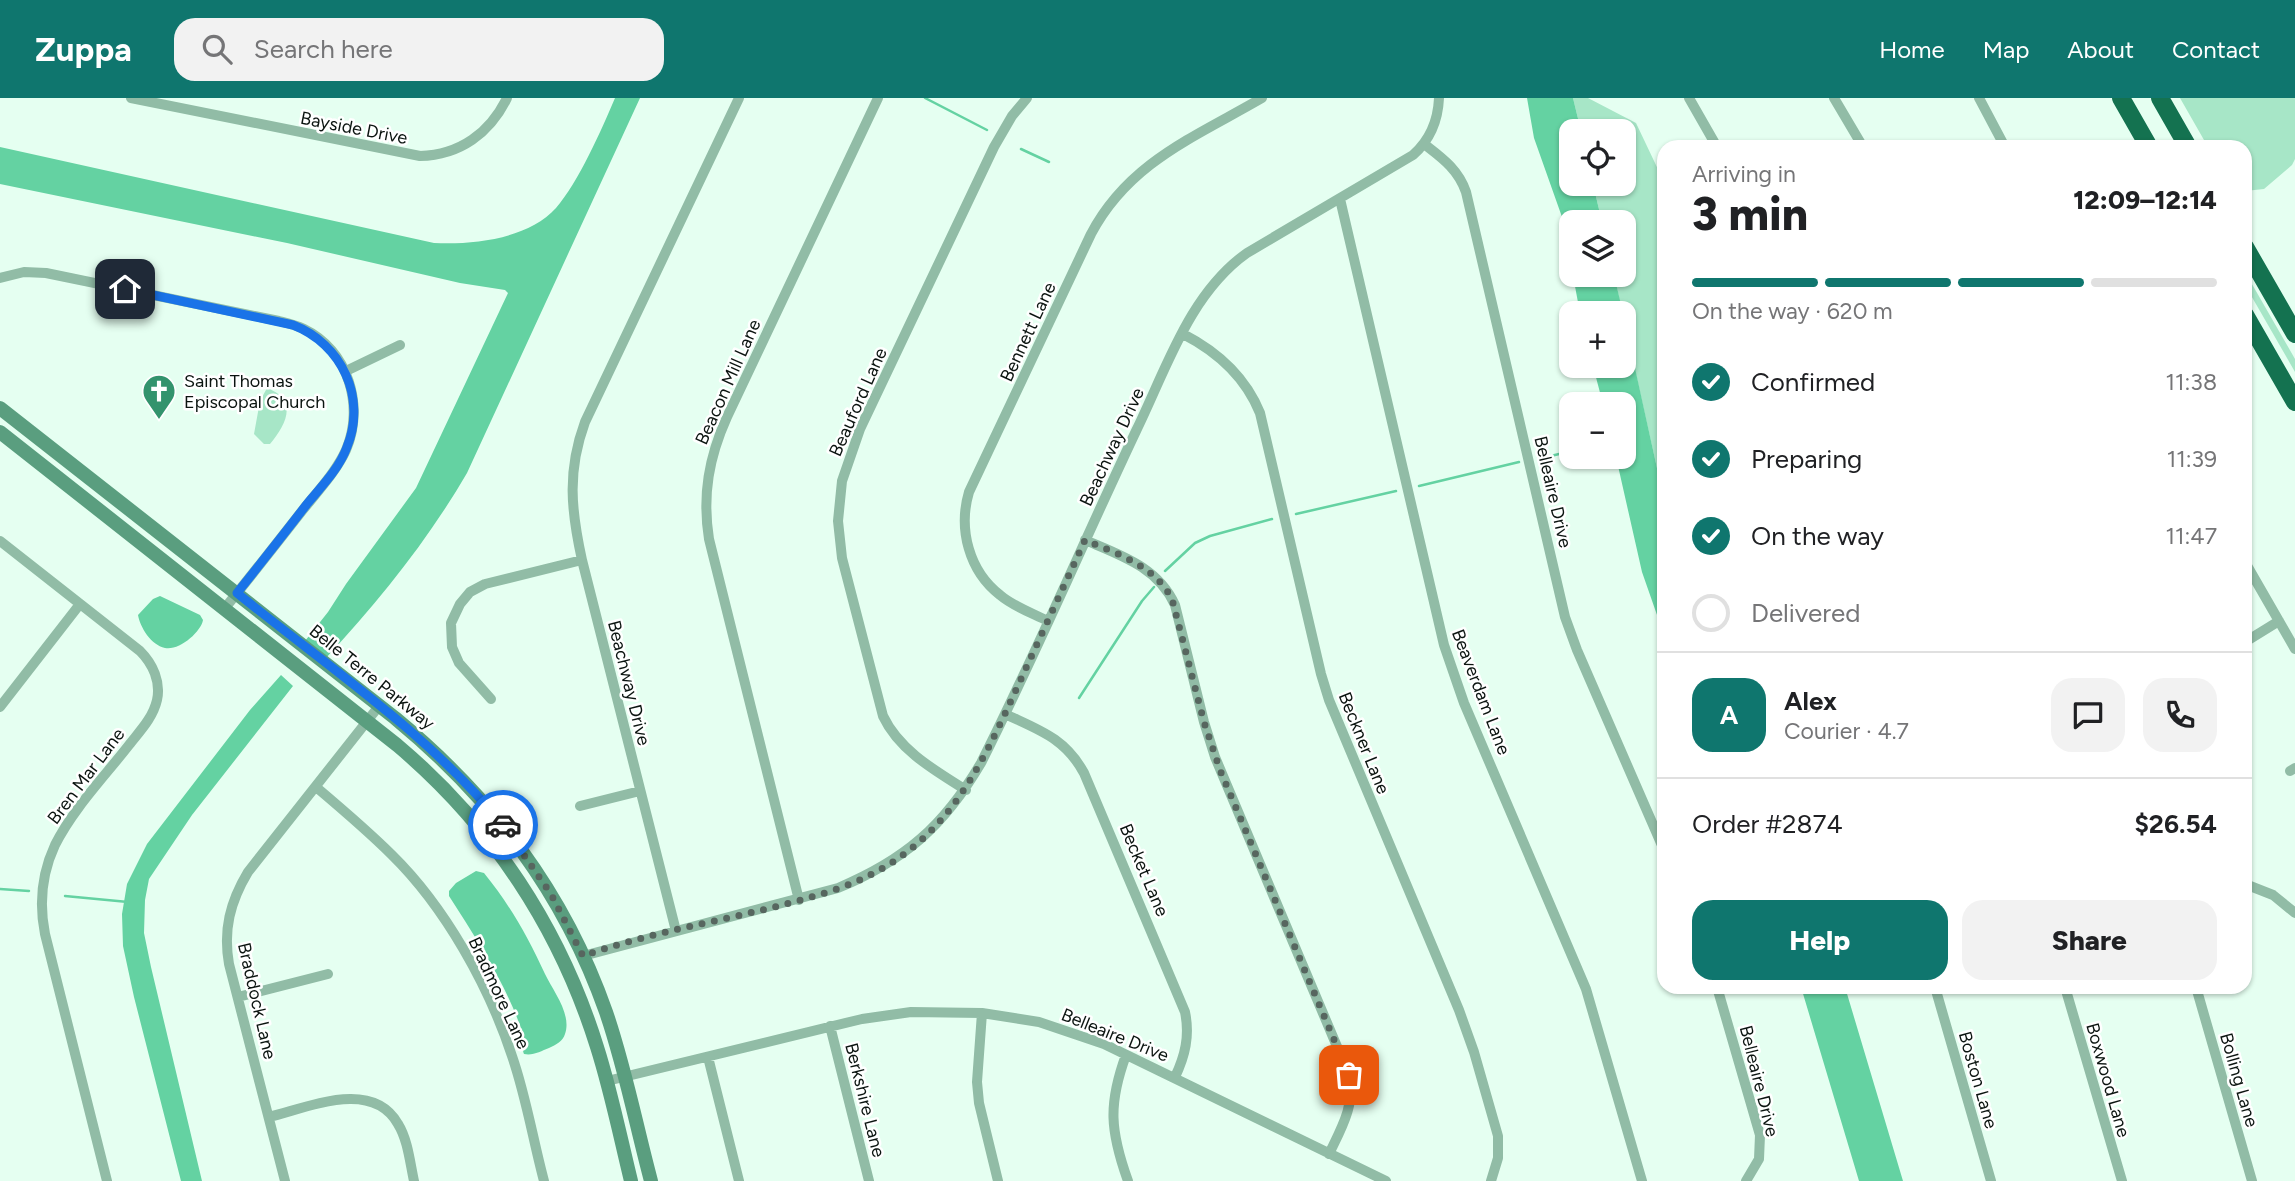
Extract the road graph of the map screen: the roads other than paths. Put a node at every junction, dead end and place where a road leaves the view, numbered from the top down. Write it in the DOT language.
graph roads {
  1 [pos="131,98"];
  2 [pos="507,98"];
  3 [pos="739,98"];
  4 [pos="878,98"];
  5 [pos="1027,98"];
  6 [pos="1262,98"];
  7 [pos="1439,98"];
  8 [pos="1689,98"];
  9 [pos="1834,98"];
  10 [pos="1979,98"];
  11 [pos="2121,98"];
  12 [pos="2160,98"];
  13 [pos="1713,140"];
  14 [pos="1859,140"];
  15 [pos="2001,140"];
  16 [pos="2145,140"];
  17 [pos="2184,140"];
  18 [pos="1424,144"];
  19 [pos="1340,199"];
  20 [pos="2252,259"];
  21 [pos="0,278"];
  22 [pos="2252,327"];
  23 [pos="1183,334"];
  24 [pos="2295,334"];
  25 [pos="400,345"];
  26 [pos="346,371"];
  27 [pos="2295,402"];
  28 [pos="0,408"];
  29 [pos="0,432"];
  30 [pos="50,446"];
  31 [pos="38,461"];
  32 [pos="1085,540"];
  33 [pos="0,541"];
  34 [pos="582,560"];
  35 [pos="2252,574"];
  36 [pos="237,593"];
  37 [pos="80,604"];
  38 [pos="225,608"];
  39 [pos="1048,621"];
  40 [pos="2279,621"];
  41 [pos="2252,638"];
  42 [pos="2295,649"];
  43 [pos="491,699"];
  44 [pos="379,706"];
  45 [pos="0,707"];
  46 [pos="1005,713"];
  47 [pos="367,721"];
  48 [pos="316,787"];
  49 [pos="966,790"];
  50 [pos="640,791"];
  51 [pos="580,806"];
  52 [pos="1657,834"];
  53 [pos="2252,887"];
  54 [pos="799,900"];
  55 [pos="2295,913"];
  56 [pos="676,931"];
  57 [pos="583,956"];
  58 [pos="328,974"];
  59 [pos="1719,994"];
  60 [pos="1937,994"];
  61 [pos="2067,994"];
  62 [pos="2198,994"];
  63 [pos="238,997"];
  64 [pos="982,1013"];
  65 [pos="830,1026"];
  66 [pos="1126,1055"];
  67 [pos="708,1057"];
  68 [pos="624,1077"];
  69 [pos="1175,1077"];
  70 [pos="607,1081"];
  71 [pos="269,1118"];
  72 [pos="1329,1154"];
  73 [pos="107,1181"];
  74 [pos="285,1181"];
  75 [pos="414,1181"];
  76 [pos="544,1181"];
  77 [pos="631,1181"];
  78 [pos="651,1181"];
  79 [pos="739,1181"];
  80 [pos="869,1181"];
  81 [pos="998,1181"];
  82 [pos="1128,1181"];
  83 [pos="1386,1181"];
  84 [pos="1491,1181"];
  85 [pos="1643,1181"];
  86 [pos="1746,1181"];
  87 [pos="1991,1181"];
  88 [pos="2122,1181"];
  89 [pos="2252,1181"];
  1 -- 2 [label="street, Bayside Drive"];
  3 -- 34 [label="street, Beachway Drive"];
  4 -- 54 [label="street, Beacon Mill Lane"];
  5 -- 49 [label="street, Beauford Lane"];
  6 -- 39 [label="street, Bennett Lane"];
  7 -- 18 [label="street, Beachway Drive"];
  8 -- 13 [label="street"];
  9 -- 14 [label="street"];
  10 -- 15 [label="street"];
  11 -- 16 [label="highway"];
  12 -- 17 [label="highway"];
  18 -- 19 [label="street, Beachway Drive"];
  18 -- 52 [label="street, Belleaire Drive"];
  19 -- 23 [label="street, Beachway Drive"];
  19 -- 85 [label="street, Beaverdam Lane"];
  20 -- 24 [label="highway"];
  21 -- 26 [label="street"];
  22 -- 27 [label="highway"];
  23 -- 32 [label="street, Beachway Drive"];
  23 -- 84 [label="street, Beckner Lane"];
  25 -- 26 [label="street"];
  26 -- 36 [label="street"];
  28 -- 30 [label="main road, Belle Terre Parkway"];
  29 -- 31 [label="main road, Belle Terre Parkway"];
  30 -- 31 [label="main road"];
  30 -- 36 [label="main road, Belle Terre Parkway"];
  31 -- 38 [label="main road, Belle Terre Parkway"];
  32 -- 39 [label="street, Beachway Drive"];
  32 -- 72 [label="street"];
  33 -- 37 [label="street, Bren Mar Lane"];
  34 -- 43 [label="street"];
  34 -- 50 [label="street, Beachway Drive"];
  35 -- 40 [label="street"];
  36 -- 38 [label="street"];
  36 -- 44 [label="main road, Belle Terre Parkway"];
  37 -- 45 [label="street"];
  37 -- 73 [label="street, Bren Mar Lane"];
  38 -- 47 [label="main road, Belle Terre Parkway"];
  39 -- 46 [label="street, Beachway Drive"];
  40 -- 41 [label="street"];
  40 -- 42 [label="street"];
  44 -- 47 [label="street, Braddock Lane"];
  44 -- 57 [label="main road, Belle Terre Parkway"];
  46 -- 49 [label="street, Beachway Drive"];
  46 -- 69 [label="street, Becket Lane"];
  47 -- 48 [label="street, Braddock Lane"];
  47 -- 70 [label="main road, Belle Terre Parkway"];
  48 -- 63 [label="street, Braddock Lane"];
  48 -- 76 [label="street, Bradmore Lane"];
  49 -- 54 [label="street, Beachway Drive"];
  50 -- 51 [label="street"];
  50 -- 56 [label="street, Beachway Drive"];
  53 -- 55 [label="street"];
  54 -- 56 [label="street, Beachway Drive"];
  56 -- 57 [label="street, Beachway Drive"];
  57 -- 68 [label="main road, Belle Terre Parkway"];
  58 -- 63 [label="street"];
  59 -- 86 [label="street, Belleaire Drive"];
  60 -- 87 [label="street, Boston Lane"];
  61 -- 88 [label="street, Boxwood Lane"];
  62 -- 89 [label="street, Bolling Lane"];
  63 -- 71 [label="street, Braddock Lane"];
  64 -- 65 [label="street, Belleaire Drive"];
  64 -- 66 [label="street, Belleaire Drive"];
  64 -- 81 [label="street"];
  65 -- 67 [label="street, Belleaire Drive"];
  65 -- 80 [label="street, Berkshire Lane"];
  66 -- 69 [label="street, Belleaire Drive"];
  66 -- 82 [label="street"];
  67 -- 68 [label="street, Belleaire Drive"];
  67 -- 79 [label="street"];
  68 -- 70 [label="street, Belleaire Drive"];
  68 -- 78 [label="main road, Belle Terre Parkway"];
  69 -- 72 [label="street, Belleaire Drive"];
  70 -- 77 [label="main road, Belle Terre Parkway"];
  71 -- 74 [label="street, Braddock Lane"];
  71 -- 75 [label="street"];
  72 -- 83 [label="street, Belleaire Drive"];
}
